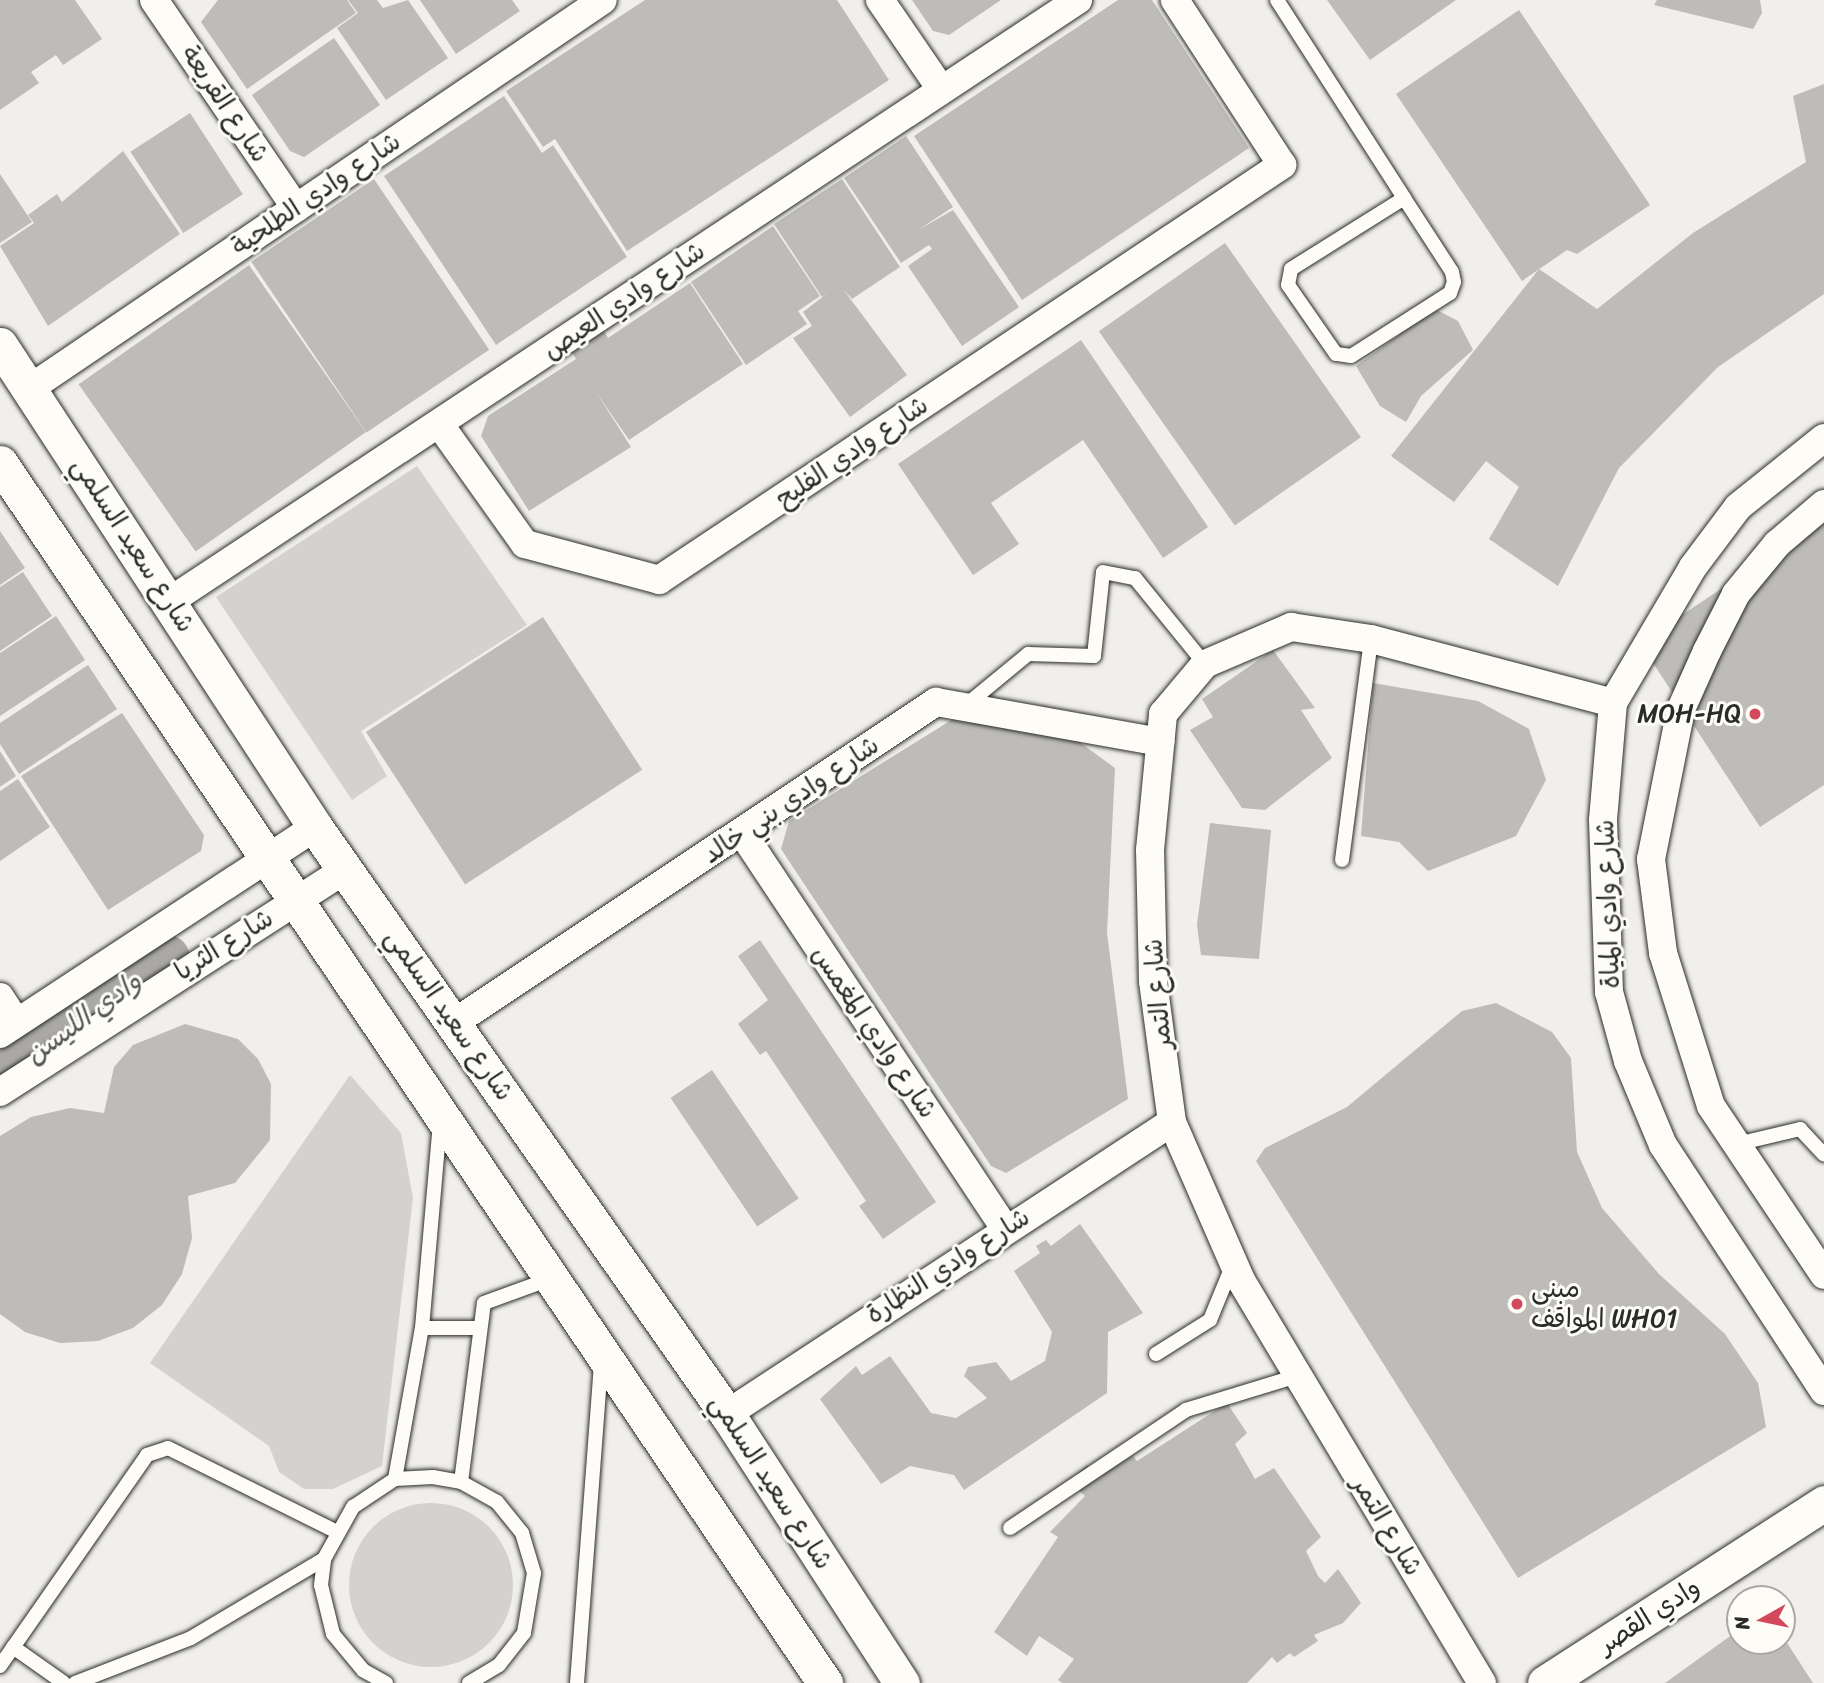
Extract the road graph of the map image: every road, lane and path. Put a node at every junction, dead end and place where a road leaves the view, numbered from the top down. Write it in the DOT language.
graph roads {
  1 [pos="603,0"];
  2 [pos="880,0"];
  3 [pos="1078,0"];
  4 [pos="1175,0"];
  5 [pos="1277,0"];
  6 [pos="166,4"];
  7 [pos="941,89"];
  8 [pos="1405,198"];
  9 [pos="296,208"];
  10 [pos="0,345"];
  11 [pos="29,388"];
  12 [pos="440,425"];
  13 [pos="1824,438"];
  14 [pos="0,463"];
  15 [pos="1824,504"];
  16 [pos="170,601"];
  17 [pos="1371,639"];
  18 [pos="1205,664"];
  19 [pos="1613,703"];
  20 [pos="965,706"];
  21 [pos="1160,742"];
  22 [pos="315,827"];
  23 [pos="743,834"];
  24 [pos="270,859"];
  25 [pos="1342,860"];
  26 [pos="344,870"];
  27 [pos="296,899"];
  28 [pos="0,997"];
  29 [pos="455,1022"];
  30 [pos="8,1028"];
  31 [pos="0,1092"];
  32 [pos="1172,1122"];
  33 [pos="440,1123"];
  34 [pos="1737,1144"];
  35 [pos="1824,1156"];
  36 [pos="1006,1230"];
  37 [pos="1821,1262"];
  38 [pos="1234,1263"];
  39 [pos="550,1279"];
  40 [pos="422,1328"];
  41 [pos="477,1328"];
  42 [pos="1156,1354"];
  43 [pos="601,1360"];
  44 [pos="1297,1376"];
  45 [pos="1824,1391"];
  46 [pos="727,1414"];
  47 [pos="395,1479"];
  48 [pos="461,1482"];
  49 [pos="1824,1503"];
  50 [pos="1010,1528"];
  51 [pos="335,1531"];
  52 [pos="324,1559"];
  53 [pos="13,1647"];
  54 [pos="0,1666"];
  55 [pos="64,1683"];
  56 [pos="75,1683"];
  57 [pos="387,1683"];
  58 [pos="469,1683"];
  59 [pos="577,1683"];
  60 [pos="825,1683"];
  61 [pos="902,1683"];
  62 [pos="1482,1683"];
  63 [pos="1545,1683"];
  1 -- 9 [label="street, شارع وادي الطلحية"];
  2 -- 7 [label="street"];
  3 -- 7 [label="street, شارع وادي العيص"];
  4 -- 12 [label="street, شارع وادي الفليح"];
  5 -- 8 [label="lane"];
  6 -- 9 [label="street, شارع القريعة"];
  7 -- 12 [label="street, شارع وادي العيص"];
  8 -- 8 [label="lane"];
  9 -- 11 [label="street, شارع وادي الطلحية"];
  10 -- 11 [label="street, شارع سعيد السلمي"];
  11 -- 16 [label="street, شارع سعيد السلمي"];
  12 -- 16 [label="street, شارع وادي العيص"];
  13 -- 19 [label="street, شارع وادي المياة"];
  14 -- 24 [label="street"];
  15 -- 34 [label="street, شارع وادي المياة"];
  16 -- 22 [label="street, شارع سعيد السلمي"];
  17 -- 18 [label="street, شارع التمر"];
  17 -- 19 [label="street, شارع التمر"];
  17 -- 25 [label="lane"];
  18 -- 20 [label="lane"];
  18 -- 21 [label="street, شارع التمر"];
  19 -- 45 [label="street, شارع وادي المياة"];
  20 -- 21 [label="street, شارع وادي بني خالد"];
  20 -- 23 [label="street, شارع وادي بني خالد"];
  21 -- 32 [label="street, شارع التمر"];
  22 -- 24 [label="street, شارع الثريا"];
  22 -- 26 [label="street, شارع سعيد السلمي"];
  23 -- 29 [label="street, شارع وادي بني خالد"];
  23 -- 36 [label="street, شارع وادي المغمس"];
  24 -- 27 [label="street"];
  24 -- 30 [label="street, شارع الثريا"];
  26 -- 27 [label="street, شارع الثريا"];
  26 -- 29 [label="street, شارع سعيد السلمي"];
  27 -- 31 [label="street, شارع الثريا"];
  27 -- 33 [label="street"];
  28 -- 30 [label="street"];
  29 -- 46 [label="street, شارع سعيد السلمي"];
  32 -- 36 [label="street, شارع وادي النظارة"];
  32 -- 38 [label="street, شارع التمر"];
  33 -- 39 [label="street"];
  33 -- 40 [label="lane"];
  34 -- 35 [label="lane"];
  34 -- 37 [label="street, شارع وادي المياة"];
  36 -- 46 [label="street, شارع وادي النظارة"];
  38 -- 42 [label="lane"];
  38 -- 44 [label="street, شارع التمر"];
  39 -- 41 [label="lane"];
  39 -- 43 [label="street"];
  40 -- 41 [label="lane"];
  40 -- 47 [label="lane"];
  41 -- 48 [label="lane"];
  43 -- 59 [label="lane"];
  43 -- 60 [label="street"];
  44 -- 50 [label="lane"];
  44 -- 62 [label="street, شارع التمر"];
  46 -- 61 [label="street, شارع سعيد السلمي"];
  47 -- 48 [label="lane"];
  47 -- 51 [label="lane"];
  48 -- 58 [label="lane"];
  49 -- 63 [label="street, وادي القصر"];
  51 -- 52 [label="lane"];
  51 -- 53 [label="lane"];
  52 -- 56 [label="lane"];
  52 -- 57 [label="lane"];
  53 -- 54 [label="lane"];
  53 -- 55 [label="lane"];
}
